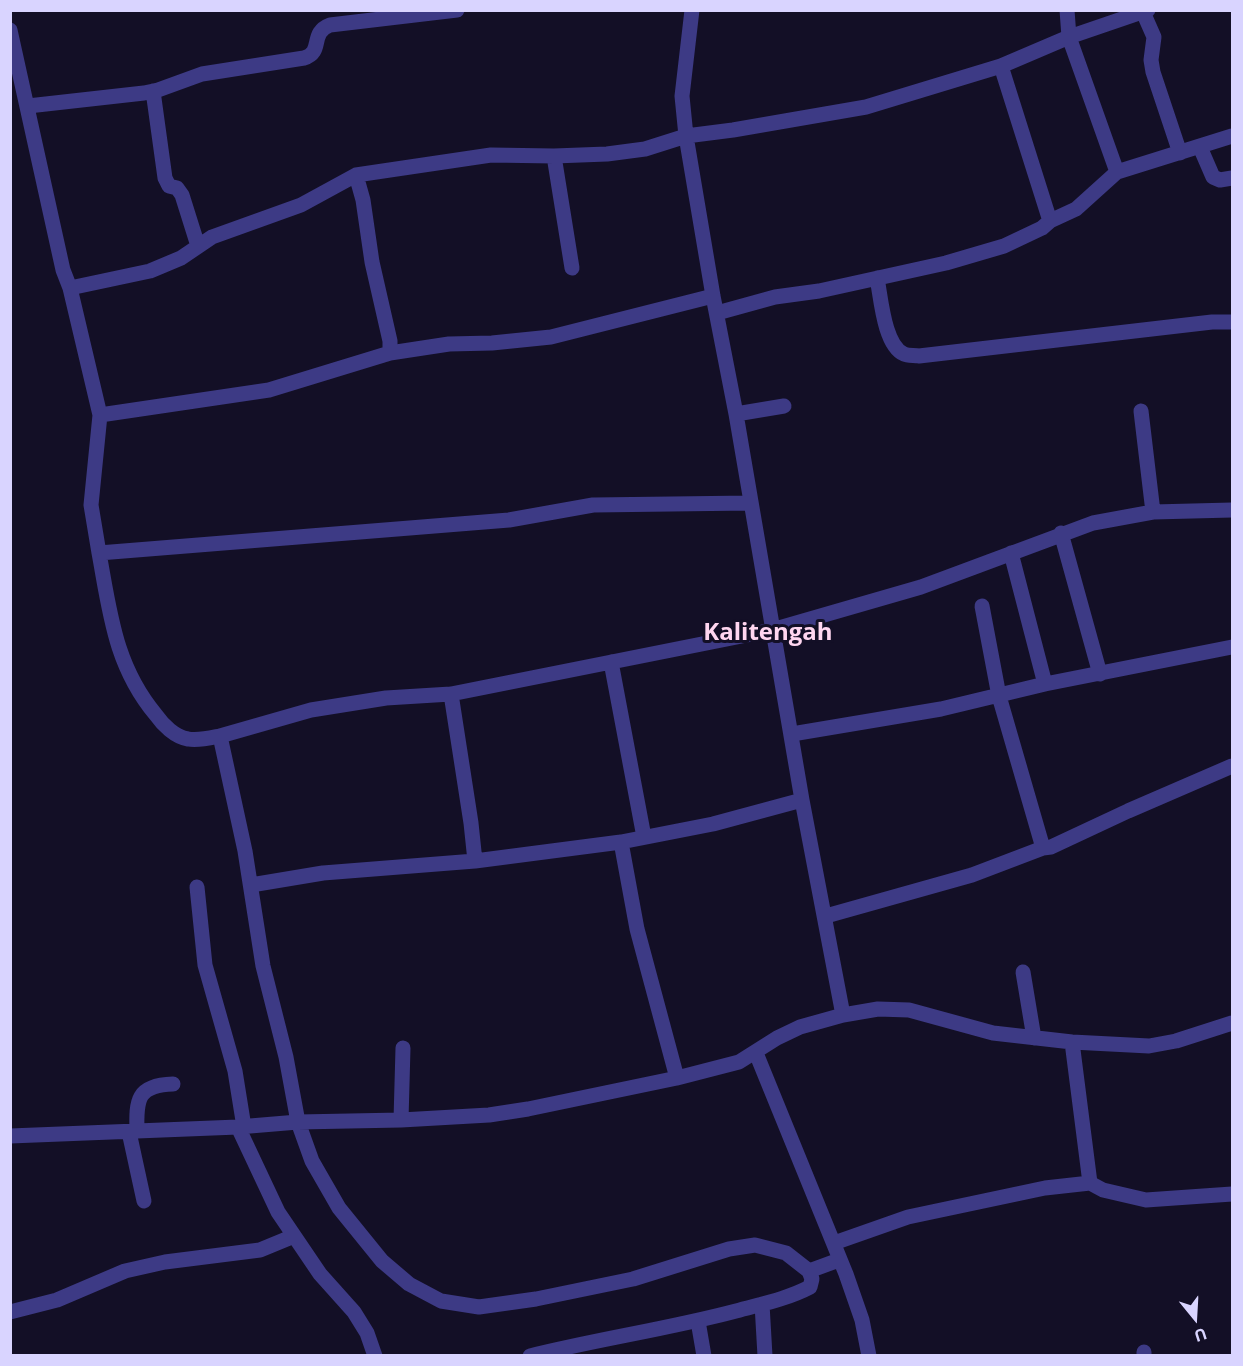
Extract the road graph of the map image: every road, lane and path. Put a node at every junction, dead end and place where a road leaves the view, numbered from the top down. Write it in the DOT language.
graph roads {
  1 [pos="457,10"];
  2 [pos="692,10"];
  3 [pos="1067,10"];
  4 [pos="1146,11"];
  5 [pos="10,30"];
  6 [pos="1069,37"];
  7 [pos="1001,66"];
  8 [pos="153,91"];
  9 [pos="28,106"];
  10 [pos="686,136"];
  11 [pos="1233,136"];
  12 [pos="1200,147"];
  13 [pos="1180,153"];
  14 [pos="554,156"];
  15 [pos="1117,172"];
  16 [pos="356,175"];
  17 [pos="1233,178"];
  18 [pos="1050,221"];
  19 [pos="198,246"];
  20 [pos="572,268"];
  21 [pos="877,278"];
  22 [pos="70,288"];
  23 [pos="713,296"];
  24 [pos="717,314"];
  25 [pos="1233,322"];
  26 [pos="390,353"];
  27 [pos="784,406"];
  28 [pos="1141,411"];
  29 [pos="736,414"];
  30 [pos="100,415"];
  31 [pos="750,503"];
  32 [pos="1233,510"];
  33 [pos="1154,512"];
  34 [pos="1061,533"];
  35 [pos="99,553"];
  36 [pos="1011,553"];
  37 [pos="982,606"];
  38 [pos="772,630"];
  39 [pos="1233,647"];
  40 [pos="611,662"];
  41 [pos="1100,674"];
  42 [pos="1045,684"];
  43 [pos="451,694"];
  44 [pos="999,696"];
  45 [pos="792,734"];
  46 [pos="220,736"];
  47 [pos="1233,766"];
  48 [pos="802,800"];
  49 [pos="644,837"];
  50 [pos="621,842"];
  51 [pos="1043,848"];
  52 [pos="475,861"];
  53 [pos="251,885"];
  54 [pos="197,887"];
  55 [pos="826,916"];
  56 [pos="1023,972"];
  57 [pos="843,1015"];
  58 [pos="1233,1023"];
  59 [pos="1034,1038"];
  60 [pos="1072,1042"];
  61 [pos="403,1048"];
  62 [pos="756,1053"];
  63 [pos="678,1078"];
  64 [pos="173,1084"];
  65 [pos="401,1120"];
  66 [pos="291,1122"];
  67 [pos="248,1126"];
  68 [pos="133,1132"];
  69 [pos="10,1136"];
  70 [pos="1090,1182"];
  71 [pos="1233,1194"];
  72 [pos="144,1201"];
  73 [pos="294,1236"];
  74 [pos="834,1243"];
  75 [pos="839,1260"];
  76 [pos="809,1271"];
  77 [pos="762,1304"];
  78 [pos="10,1312"];
  79 [pos="698,1320"];
  80 [pos="531,1355"];
  81 [pos="375,1356"];
  82 [pos="704,1356"];
  83 [pos="765,1356"];
  84 [pos="869,1356"];
  1 -- 8 [label="street"];
  2 -- 10 [label="street"];
  3 -- 6 [label="street"];
  4 -- 6 [label="street"];
  4 -- 13 [label="street"];
  5 -- 9 [label="street"];
  6 -- 7 [label="street"];
  6 -- 15 [label="street"];
  7 -- 10 [label="street"];
  7 -- 18 [label="street"];
  8 -- 9 [label="street"];
  8 -- 19 [label="street"];
  9 -- 22 [label="street"];
  10 -- 14 [label="street"];
  10 -- 23 [label="street"];
  11 -- 12 [label="street"];
  12 -- 13 [label="street"];
  12 -- 17 [label="street"];
  13 -- 15 [label="street"];
  14 -- 16 [label="street"];
  14 -- 20 [label="street"];
  15 -- 18 [label="street"];
  16 -- 19 [label="street"];
  16 -- 26 [label="street"];
  18 -- 21 [label="street"];
  19 -- 22 [label="street"];
  21 -- 24 [label="street"];
  21 -- 25 [label="street"];
  22 -- 30 [label="street"];
  23 -- 24 [label="street"];
  23 -- 26 [label="street"];
  24 -- 29 [label="street"];
  26 -- 30 [label="street"];
  27 -- 29 [label="street"];
  28 -- 33 [label="street"];
  29 -- 31 [label="street"];
  30 -- 35 [label="street"];
  31 -- 35 [label="street"];
  31 -- 38 [label="street"];
  32 -- 33 [label="street"];
  33 -- 34 [label="street"];
  34 -- 36 [label="street"];
  34 -- 41 [label="street"];
  35 -- 46 [label="street"];
  36 -- 38 [label="street"];
  36 -- 42 [label="street"];
  37 -- 44 [label="street"];
  38 -- 40 [label="street"];
  38 -- 45 [label="street"];
  39 -- 41 [label="street"];
  40 -- 43 [label="street"];
  40 -- 49 [label="street"];
  41 -- 42 [label="street"];
  42 -- 44 [label="street"];
  43 -- 46 [label="street"];
  43 -- 52 [label="street"];
  44 -- 45 [label="street"];
  44 -- 51 [label="street"];
  45 -- 48 [label="street"];
  46 -- 53 [label="street"];
  47 -- 51 [label="street"];
  48 -- 49 [label="street"];
  48 -- 55 [label="street"];
  49 -- 50 [label="street"];
  50 -- 52 [label="street"];
  50 -- 63 [label="street"];
  51 -- 55 [label="street"];
  52 -- 53 [label="street"];
  53 -- 66 [label="street"];
  54 -- 67 [label="street"];
  55 -- 57 [label="street"];
  56 -- 59 [label="street"];
  57 -- 59 [label="street"];
  57 -- 62 [label="street"];
  58 -- 60 [label="street"];
  59 -- 60 [label="street"];
  60 -- 70 [label="street"];
  61 -- 65 [label="street"];
  62 -- 63 [label="street"];
  62 -- 74 [label="street"];
  63 -- 65 [label="street"];
  64 -- 68 [label="street"];
  65 -- 66 [label="street"];
  66 -- 67 [label="street"];
  66 -- 76 [label="street"];
  67 -- 68 [label="street"];
  67 -- 73 [label="street"];
  68 -- 69 [label="street"];
  68 -- 72 [label="street"];
  70 -- 71 [label="street"];
  70 -- 74 [label="street"];
  73 -- 78 [label="street"];
  73 -- 81 [label="street"];
  74 -- 75 [label="street"];
  75 -- 76 [label="street"];
  75 -- 84 [label="street"];
  76 -- 77 [label="street"];
  77 -- 79 [label="street"];
  77 -- 83 [label="street"];
  79 -- 80 [label="street"];
  79 -- 82 [label="street"];
}
